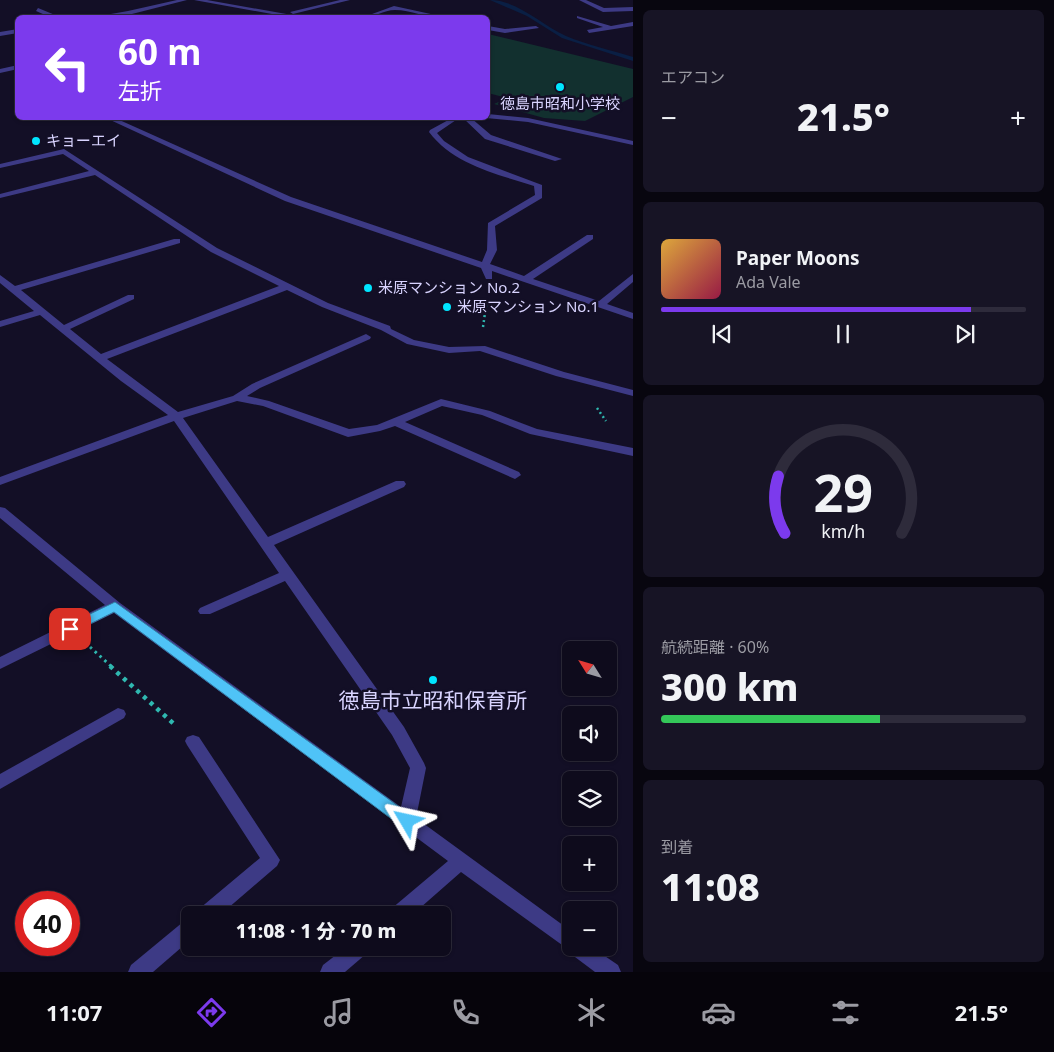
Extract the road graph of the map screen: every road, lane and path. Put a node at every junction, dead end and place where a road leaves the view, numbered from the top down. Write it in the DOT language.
graph roads {
  1 [pos="184,0"];
  2 [pos="197,0"];
  3 [pos="347,0"];
  4 [pos="582,0"];
  5 [pos="633,9"];
  6 [pos="38,10"];
  7 [pos="128,13"];
  8 [pos="286,14"];
  9 [pos="50,15"];
  10 [pos="113,15"];
  11 [pos="137,15"];
  12 [pos="282,15"];
  13 [pos="291,15"];
  14 [pos="372,15"];
  15 [pos="426,15"];
  16 [pos="579,17"];
  17 [pos="633,24"];
  18 [pos="490,28"];
  19 [pos="536,28"];
  20 [pos="611,28"];
  21 [pos="590,31"];
  22 [pos="15,32"];
  23 [pos="0,34"];
  24 [pos="15,68"];
  25 [pos="10,69"];
  26 [pos="0,71"];
  27 [pos="15,72"];
  28 [pos="490,116"];
  29 [pos="114,120"];
  30 [pos="453,120"];
  31 [pos="469,120"];
  32 [pos="633,143"];
  33 [pos="558,159"];
  34 [pos="0,166"];
  35 [pos="96,172"];
  36 [pos="0,196"];
  37 [pos="590,236"];
  38 [pos="177,241"];
  39 [pos="485,265"];
  40 [pos="489,276"];
  41 [pos="633,277"];
  42 [pos="0,278"];
  43 [pos="526,279"];
  44 [pos="286,287"];
  45 [pos="14,289"];
  46 [pos="131,297"];
  47 [pos="600,305"];
  48 [pos="43,311"];
  49 [pos="633,316"];
  50 [pos="0,324"];
  51 [pos="65,328"];
  52 [pos="366,337"];
  53 [pos="481,348"];
  54 [pos="100,358"];
  55 [pos="560,374"];
  56 [pos="633,393"];
  57 [pos="237,398"];
  58 [pos="176,416"];
  59 [pos="396,422"];
  60 [pos="627,451"];
  61 [pos="515,475"];
  62 [pos="0,481"];
  63 [pos="400,484"];
  64 [pos="0,512"];
  65 [pos="266,543"];
  66 [pos="288,574"];
  67 [pos="115,606"];
  68 [pos="205,611"];
  69 [pos="70,629"];
  70 [pos="0,664"];
  71 [pos="118,714"];
  72 [pos="193,741"];
  73 [pos="0,782"];
  74 [pos="407,821"];
  75 [pos="461,861"];
  76 [pos="217,906"];
  77 [pos="408,906"];
  78 [pos="562,935"];
  79 [pos="181,936"];
  80 [pos="349,956"];
  81 [pos="589,956"];
  82 [pos="138,972"];
  83 [pos="330,972"];
  84 [pos="611,972"];
  1 -- 7 [label="street"];
  2 -- 8 [label="street"];
  3 -- 8 [label="street"];
  4 -- 5 [label="street"];
  6 -- 9 [label="street"];
  7 -- 10 [label="street"];
  7 -- 11 [label="street"];
  8 -- 12 [label="street"];
  8 -- 13 [label="street"];
  14 -- 15 [label="street"];
  16 -- 20 [label="street"];
  17 -- 20 [label="street"];
  18 -- 19 [label="street"];
  20 -- 21 [label="street"];
  22 -- 23 [label="street"];
  24 -- 25 [label="street"];
  25 -- 26 [label="street"];
  25 -- 27 [label="street"];
  28 -- 32 [label="street"];
  29 -- 39 [label="street"];
  30 -- 39 [label="street"];
  31 -- 33 [label="street"];
  34 -- 35 [label="street"];
  35 -- 36 [label="street"];
  35 -- 44 [label="street"];
  37 -- 43 [label="street"];
  38 -- 45 [label="street"];
  39 -- 40 [label="street"];
  39 -- 43 [label="street"];
  40 -- 53 [label="path"];
  41 -- 47 [label="street"];
  42 -- 45 [label="street"];
  43 -- 47 [label="street"];
  44 -- 53 [label="street"];
  44 -- 54 [label="street"];
  45 -- 48 [label="street"];
  46 -- 51 [label="street"];
  47 -- 49 [label="street"];
  48 -- 50 [label="street"];
  48 -- 51 [label="street"];
  51 -- 54 [label="street"];
  52 -- 57 [label="street"];
  53 -- 55 [label="street"];
  54 -- 58 [label="street"];
  55 -- 56 [label="street"];
  55 -- 60 [label="path"];
  57 -- 58 [label="street"];
  57 -- 59 [label="street"];
  58 -- 62 [label="street"];
  58 -- 65 [label="street"];
  59 -- 60 [label="street"];
  59 -- 61 [label="street"];
  63 -- 65 [label="street"];
  64 -- 67 [label="street"];
  65 -- 66 [label="street"];
  66 -- 68 [label="street"];
  66 -- 74 [label="street"];
  67 -- 69 [label="street"];
  67 -- 74 [label="street"];
  69 -- 70 [label="street"];
  69 -- 72 [label="path"];
  71 -- 73 [label="street"];
  72 -- 76 [label="street"];
  74 -- 75 [label="street"];
  75 -- 77 [label="street"];
  75 -- 78 [label="street"];
  79 -- 82 [label="street"];
  80 -- 83 [label="street"];
  81 -- 84 [label="street"];
}
